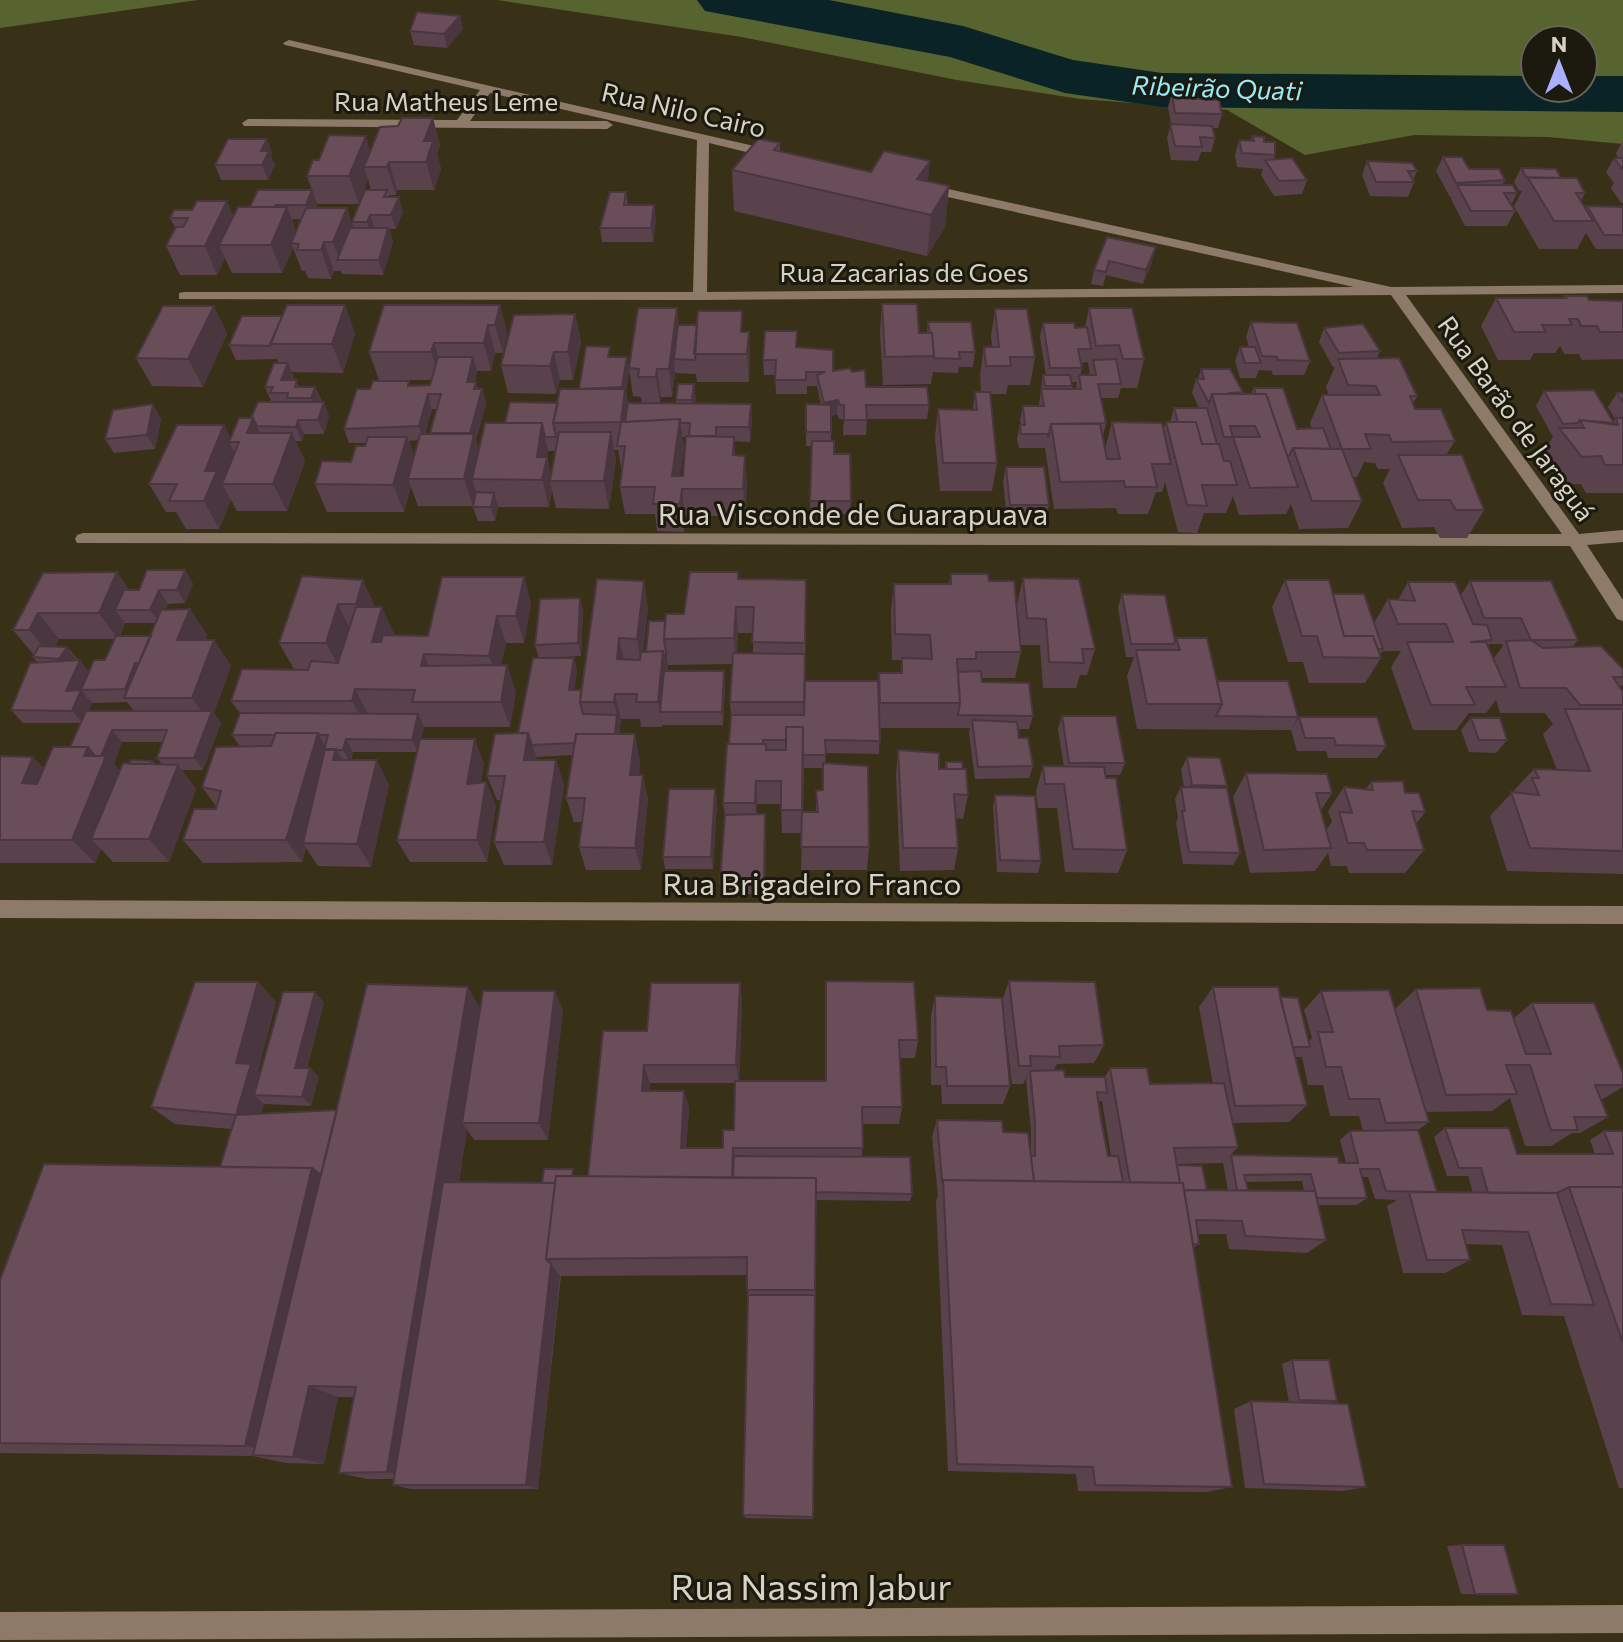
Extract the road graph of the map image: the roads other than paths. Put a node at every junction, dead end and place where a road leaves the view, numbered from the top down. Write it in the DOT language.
graph roads {
  1 [pos="289,43"];
  2 [pos="487,89"];
  3 [pos="248,123"];
  4 [pos="461,124"];
  5 [pos="643,125"];
  6 [pos="703,139"];
  7 [pos="796,159"];
  8 [pos="903,183"];
  9 [pos="1623,289"];
  10 [pos="1397,292"];
  11 [pos="184,296"];
  12 [pos="700,296"];
  13 [pos="1623,536"];
  14 [pos="83,539"];
  15 [pos="1575,540"];
  16 [pos="1623,614"];
  17 [pos="0,909"];
  18 [pos="1623,915"];
  19 [pos="1623,1619"];
  20 [pos="0,1626"];
  1 -- 2 [label="street, Rua Nilo Cairo"];
  2 -- 4 [label="street"];
  2 -- 5 [label="street, Rua Nilo Cairo"];
  3 -- 4 [label="street, Rua Matheus Leme"];
  4 -- 5 [label="street, Rua Matheus Leme"];
  5 -- 6 [label="street, Rua Nilo Cairo"];
  6 -- 7 [label="street, Rua Nilo Cairo"];
  6 -- 12 [label="street"];
  8 -- 10 [label="street"];
  9 -- 10 [label="street, Rua Zacarias de Goes"];
  10 -- 12 [label="street, Rua Zacarias de Goes"];
  10 -- 15 [label="street, Rua Barão de Jaraguá"];
  11 -- 12 [label="street, Rua Zacarias de Goes"];
  13 -- 15 [label="street, Rua Visconde de Guarapuava"];
  14 -- 15 [label="street, Rua Visconde de Guarapuava"];
  15 -- 16 [label="street, Rua Barão de Jaraguá"];
  17 -- 18 [label="street, Rua Brigadeiro Franco"];
  19 -- 20 [label="street, Rua Nassim Jabur"];
}
